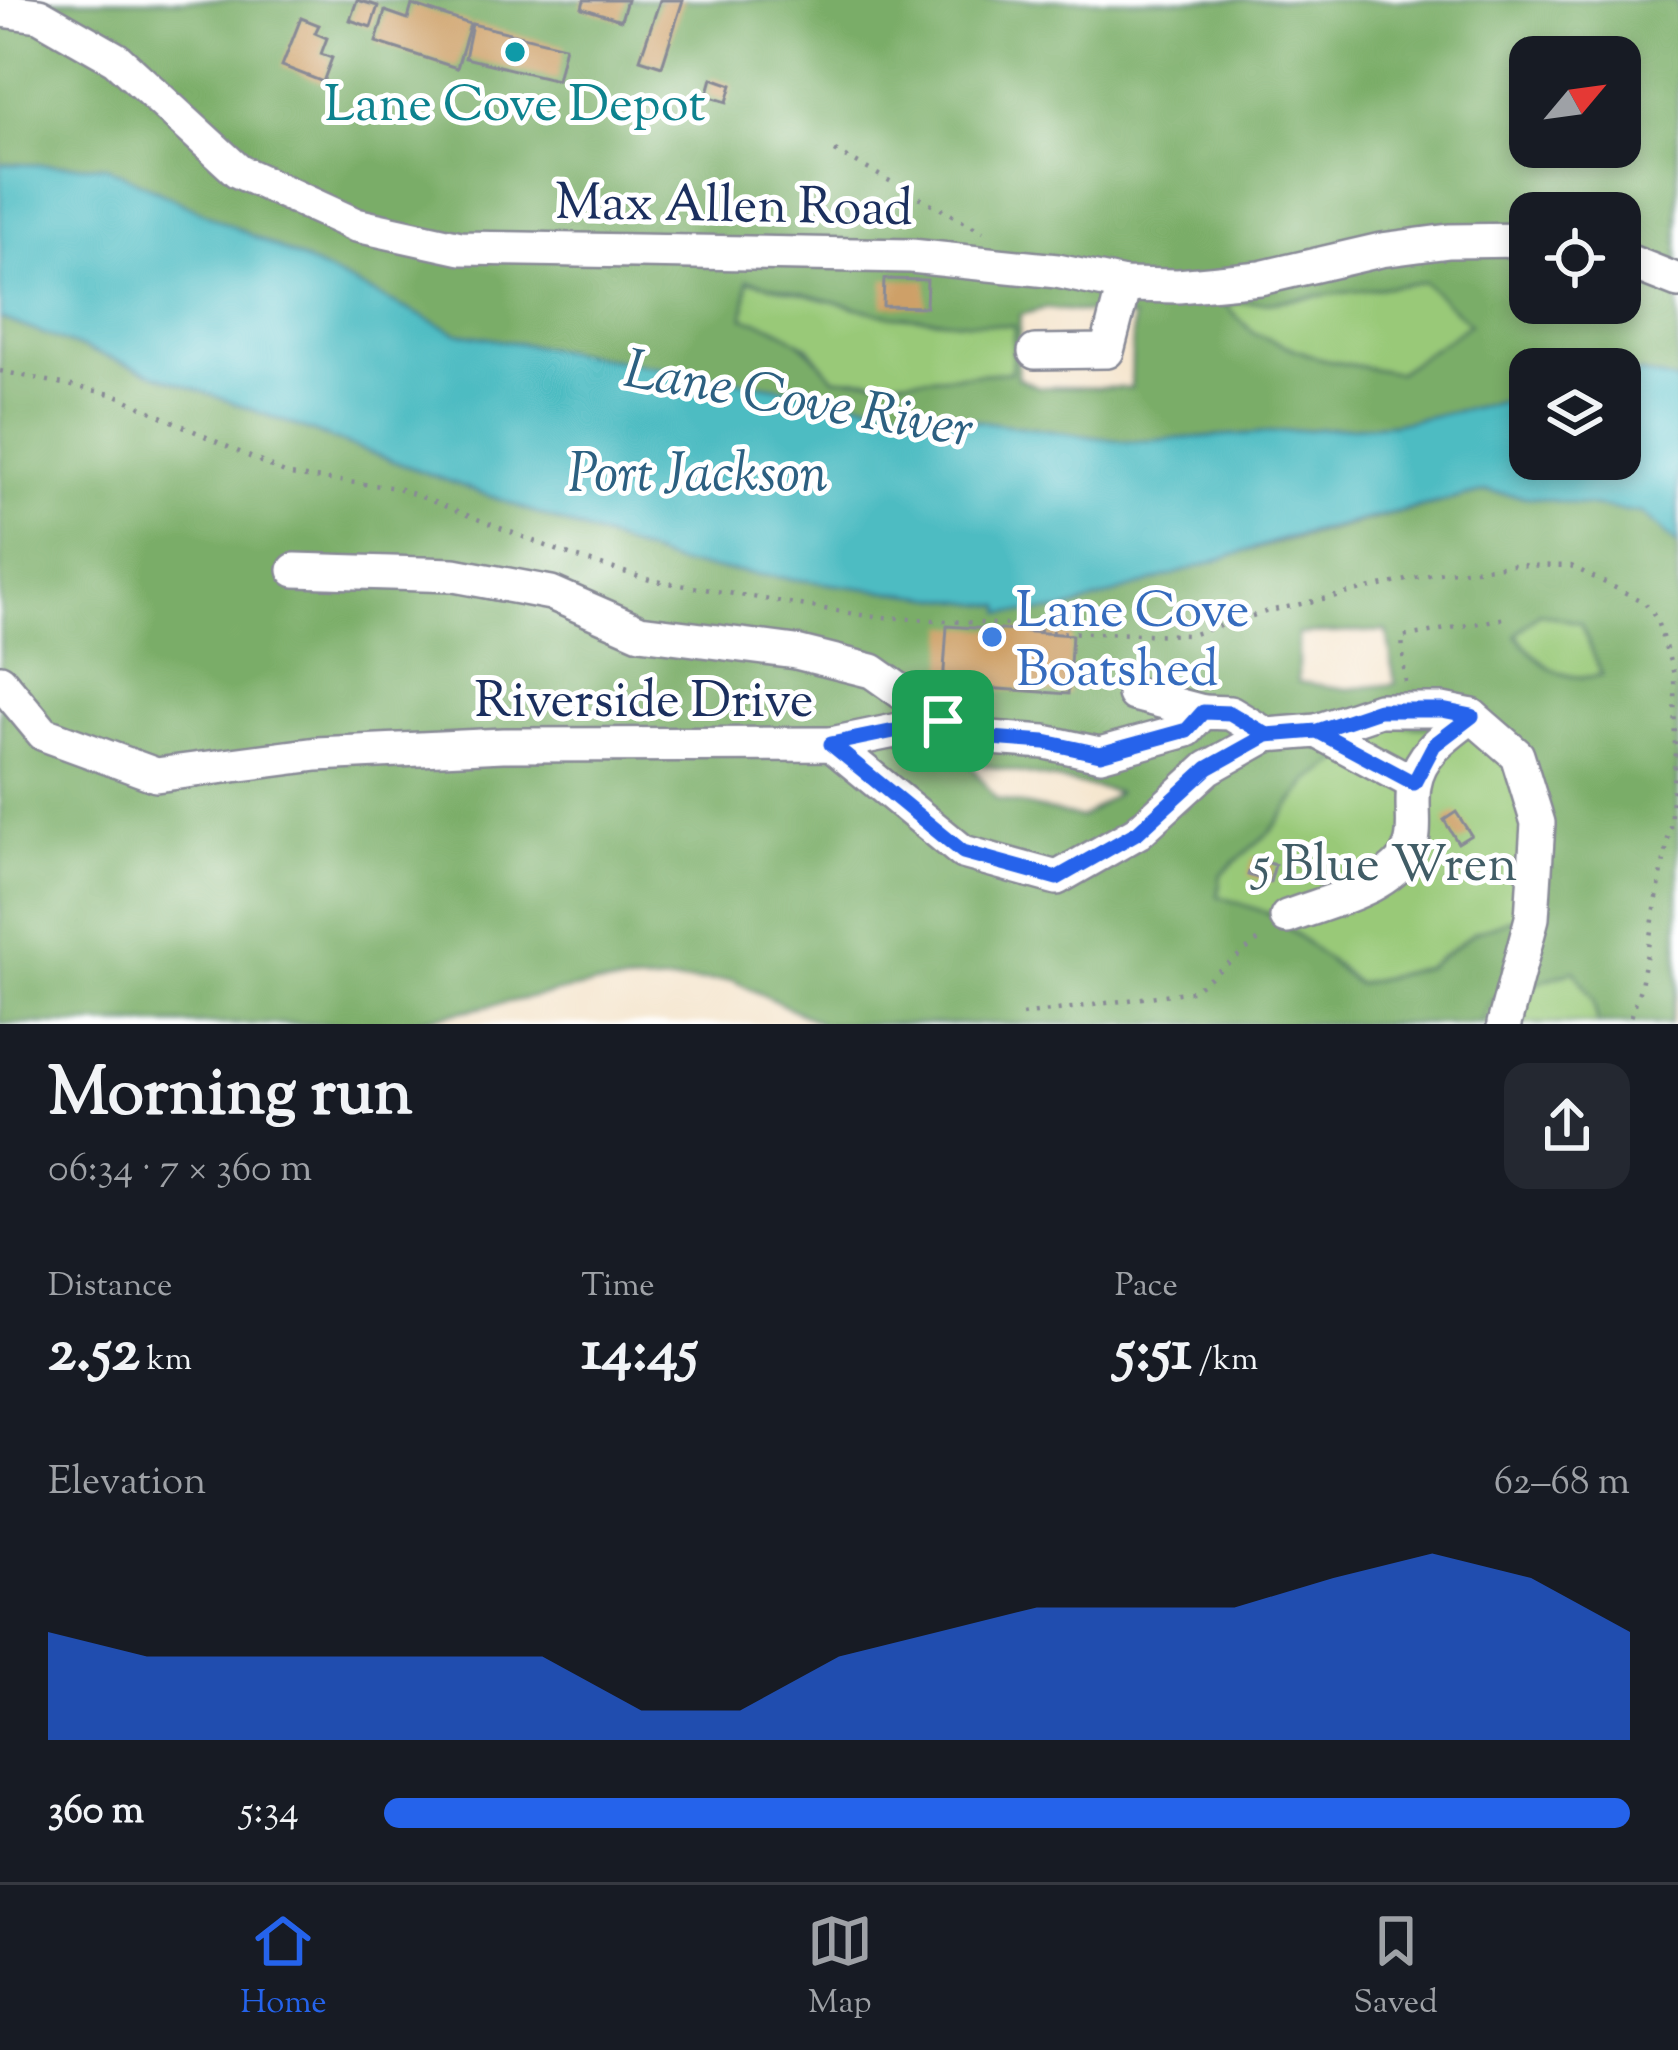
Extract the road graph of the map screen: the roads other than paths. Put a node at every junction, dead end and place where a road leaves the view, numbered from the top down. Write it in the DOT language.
graph roads {
  1 [pos="0,10"];
  2 [pos="1509,241"];
  3 [pos="1641,266"];
  4 [pos="1678,281"];
  5 [pos="1124,285"];
  6 [pos="1035,352"];
  7 [pos="295,570"];
  8 [pos="0,681"];
  9 [pos="1134,694"];
  10 [pos="1203,712"];
  11 [pos="1472,716"];
  12 [pos="943,721"];
  13 [pos="1317,731"];
  14 [pos="1267,735"];
  15 [pos="831,744"];
  16 [pos="1414,783"];
  17 [pos="1287,917"];
  18 [pos="1504,1024"];
  1 -- 5 [label="street, Max Allen Road"];
  2 -- 5 [label="street, Max Allen Road"];
  3 -- 4 [label="street"];
  5 -- 6 [label="street"];
  7 -- 12 [label="street"];
  8 -- 15 [label="street, Riverside Drive"];
  9 -- 10 [label="street"];
  10 -- 12 [label="street"];
  10 -- 14 [label="street"];
  11 -- 13 [label="street, Riverside Drive"];
  11 -- 16 [label="street"];
  11 -- 18 [label="street"];
  12 -- 15 [label="street"];
  13 -- 14 [label="street, Riverside Drive"];
  13 -- 16 [label="street"];
  14 -- 15 [label="street, Riverside Drive"];
  16 -- 17 [label="street"];
}
